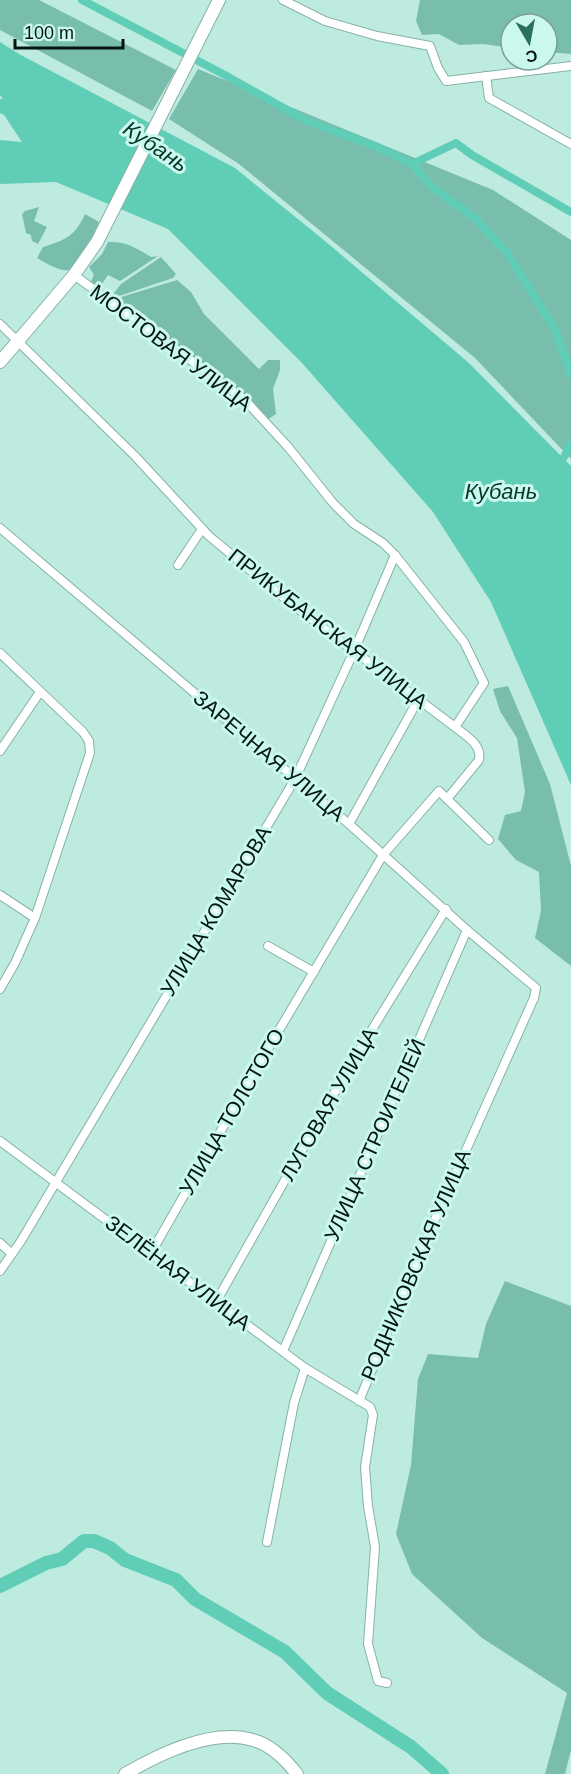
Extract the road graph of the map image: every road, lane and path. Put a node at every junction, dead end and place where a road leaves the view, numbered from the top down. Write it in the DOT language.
graph roads {
  1 [pos="219,0"];
  2 [pos="283,0"];
  3 [pos="571,66"];
  4 [pos="486,76"];
  5 [pos="571,144"];
  6 [pos="74,275"];
  7 [pos="0,324"];
  8 [pos="18,341"];
  9 [pos="0,363"];
  10 [pos="0,528"];
  11 [pos="202,529"];
  12 [pos="395,555"];
  13 [pos="178,565"];
  14 [pos="354,651"];
  15 [pos="0,653"];
  16 [pos="40,692"];
  17 [pos="418,699"];
  18 [pos="455,727"];
  19 [pos="0,751"];
  20 [pos="295,779"];
  21 [pos="447,799"];
  22 [pos="349,824"];
  23 [pos="489,840"];
  24 [pos="383,855"];
  25 [pos="0,895"];
  26 [pos="446,909"];
  27 [pos="35,918"];
  28 [pos="467,930"];
  29 [pos="268,946"];
  30 [pos="314,972"];
  31 [pos="1,987"];
  32 [pos="536,988"];
  33 [pos="0,1141"];
  34 [pos="55,1182"];
  35 [pos="0,1243"];
  36 [pos="151,1253"];
  37 [pos="12,1254"];
  38 [pos="0,1271"];
  39 [pos="216,1302"];
  40 [pos="283,1351"];
  41 [pos="305,1368"];
  42 [pos="359,1401"];
  43 [pos="267,1542"];
  44 [pos="387,1683"];
  45 [pos="124,1774"];
  46 [pos="297,1774"];
  1 -- 6 [label="main road"];
  2 -- 4 [label="street"];
  3 -- 4 [label="street"];
  4 -- 5 [label="street"];
  6 -- 8 [label="main road"];
  6 -- 12 [label="street, МОСТОВАЯ УЛИЦА"];
  7 -- 8 [label="street, ПРИКУБАНСКАЯ УЛИЦА"];
  8 -- 9 [label="main road"];
  8 -- 11 [label="street, ПРИКУБАНСКАЯ УЛИЦА"];
  10 -- 20 [label="street, ЗАРЕЧНАЯ УЛИЦА"];
  11 -- 13 [label="street"];
  11 -- 14 [label="street, ПРИКУБАНСКАЯ УЛИЦА"];
  12 -- 14 [label="street, УЛИЦА КОМАРОВА"];
  12 -- 18 [label="street, МОСТОВАЯ УЛИЦА"];
  14 -- 17 [label="street, ПРИКУБАНСКАЯ УЛИЦА"];
  14 -- 20 [label="street, УЛИЦА КОМАРОВА"];
  15 -- 16 [label="street"];
  16 -- 19 [label="street"];
  16 -- 27 [label="street"];
  17 -- 18 [label="street, ПРИКУБАНСКАЯ УЛИЦА"];
  17 -- 22 [label="street"];
  18 -- 21 [label="street, ПРИКУБАНСКАЯ УЛИЦА"];
  20 -- 22 [label="street, ЗАРЕЧНАЯ УЛИЦА"];
  20 -- 34 [label="street, УЛИЦА КОМАРОВА"];
  21 -- 23 [label="street"];
  21 -- 24 [label="street, УЛИЦА ТОЛСТОГО"];
  22 -- 24 [label="street, ЗАРЕЧНАЯ УЛИЦА"];
  24 -- 26 [label="street, ЗАРЕЧНАЯ УЛИЦА"];
  24 -- 30 [label="street, УЛИЦА ТОЛСТОГО"];
  25 -- 27 [label="street"];
  26 -- 28 [label="street, ЗАРЕЧНАЯ УЛИЦА"];
  26 -- 39 [label="street, ЛУГОВАЯ УЛИЦА"];
  27 -- 31 [label="street"];
  28 -- 32 [label="street, ЗАРЕЧНАЯ УЛИЦА"];
  28 -- 40 [label="street, УЛИЦА СТРОИТЕЛЕЙ"];
  29 -- 30 [label="street"];
  30 -- 36 [label="street, УЛИЦА ТОЛСТОГО"];
  32 -- 42 [label="street, РОДНИКОВСКАЯ УЛИЦА"];
  33 -- 34 [label="street, ЗЕЛЁНАЯ УЛИЦА"];
  34 -- 36 [label="street, ЗЕЛЁНАЯ УЛИЦА"];
  34 -- 37 [label="street, УЛИЦА КОМАРОВА"];
  35 -- 37 [label="street"];
  36 -- 39 [label="street, ЗЕЛЁНАЯ УЛИЦА"];
  37 -- 38 [label="street, УЛИЦА КОМАРОВА"];
  39 -- 40 [label="street, ЗЕЛЁНАЯ УЛИЦА"];
  40 -- 41 [label="street, ЗЕЛЁНАЯ УЛИЦА"];
  41 -- 42 [label="street, ЗЕЛЁНАЯ УЛИЦА"];
  41 -- 43 [label="street"];
  42 -- 44 [label="street, РОДНИКОВСКАЯ УЛИЦА"];
  45 -- 46 [label="main road"];
}
